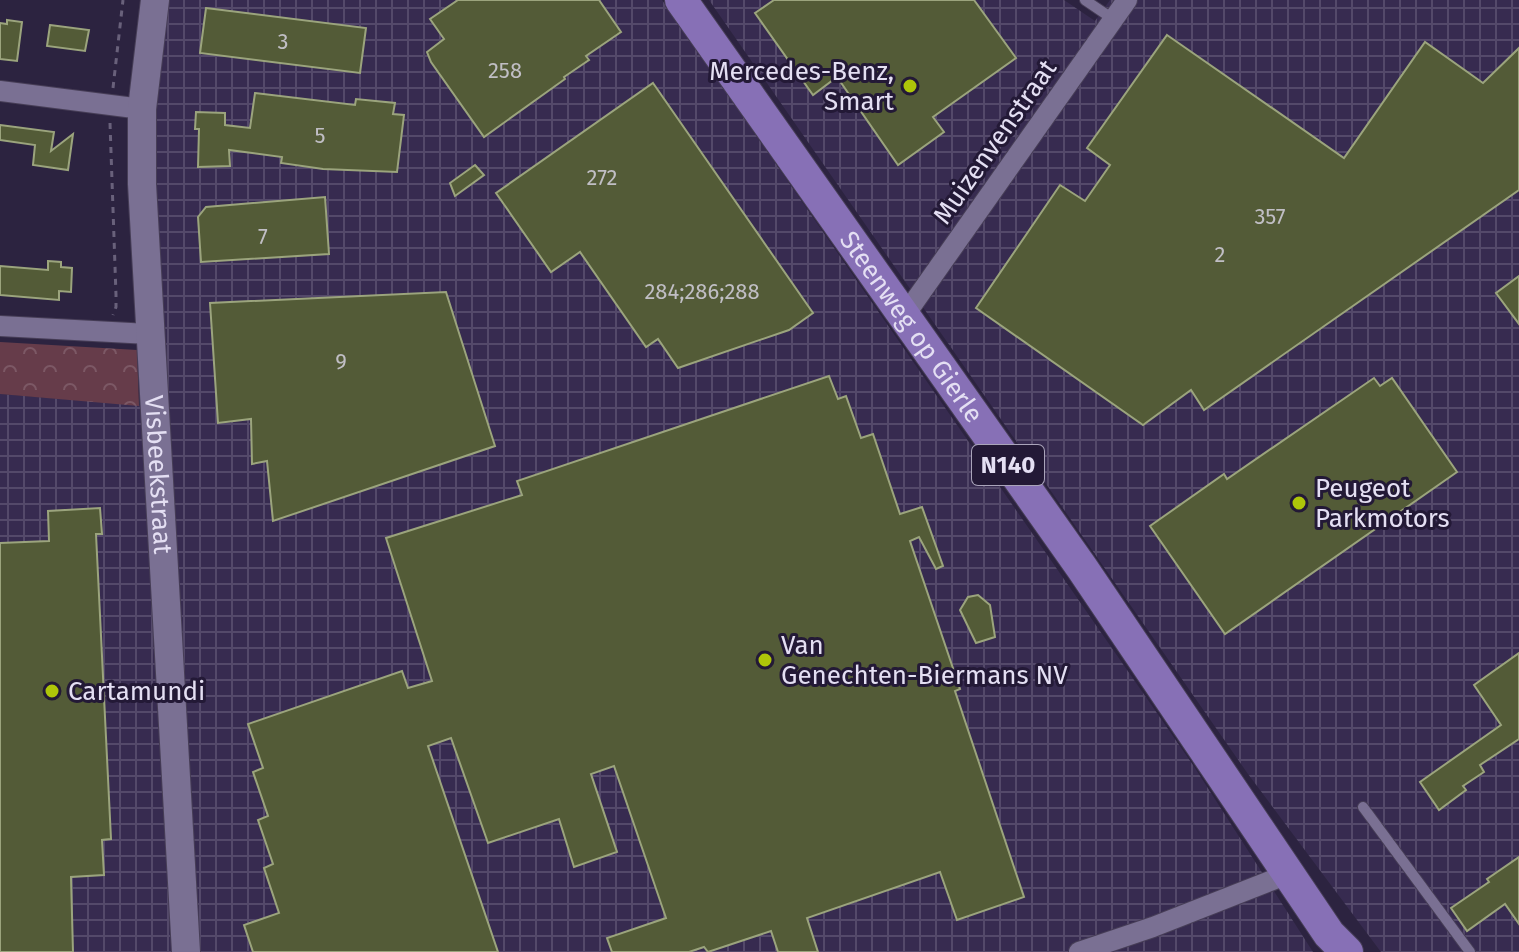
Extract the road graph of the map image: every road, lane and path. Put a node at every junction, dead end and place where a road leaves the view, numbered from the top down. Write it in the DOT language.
graph roads {
  1 [pos="123,0"];
  2 [pos="155,0"];
  3 [pos="681,0"];
  4 [pos="1085,0"];
  5 [pos="1127,0"];
  6 [pos="1113,19"];
  7 [pos="0,91"];
  8 [pos="110,105"];
  9 [pos="142,109"];
  10 [pos="905,315"];
  11 [pos="108,320"];
  12 [pos="0,326"];
  13 [pos="149,334"];
  14 [pos="1363,807"];
  15 [pos="1288,874"];
  16 [pos="1338,946"];
  17 [pos="186,952"];
  18 [pos="1079,952"];
  19 [pos="1470,952"];
  1 -- 8 [label="path"];
  2 -- 9 [label="street, Visbeekstraat"];
  3 -- 10 [label="main road, Steenweg op Gierle / N140"];
  4 -- 6 [label="lane"];
  5 -- 6 [label="street, Muizenvenstraat"];
  6 -- 10 [label="street, Muizenvenstraat"];
  7 -- 8 [label="street"];
  8 -- 9 [label="street"];
  8 -- 11 [label="path"];
  9 -- 13 [label="street, Visbeekstraat"];
  10 -- 15 [label="main road, Steenweg op Gierle / N140"];
  12 -- 13 [label="street"];
  13 -- 17 [label="street, Visbeekstraat"];
  14 -- 19 [label="lane"];
  15 -- 16 [label="main road, Steenweg op Gierle / N140"];
  15 -- 18 [label="street"];
}
